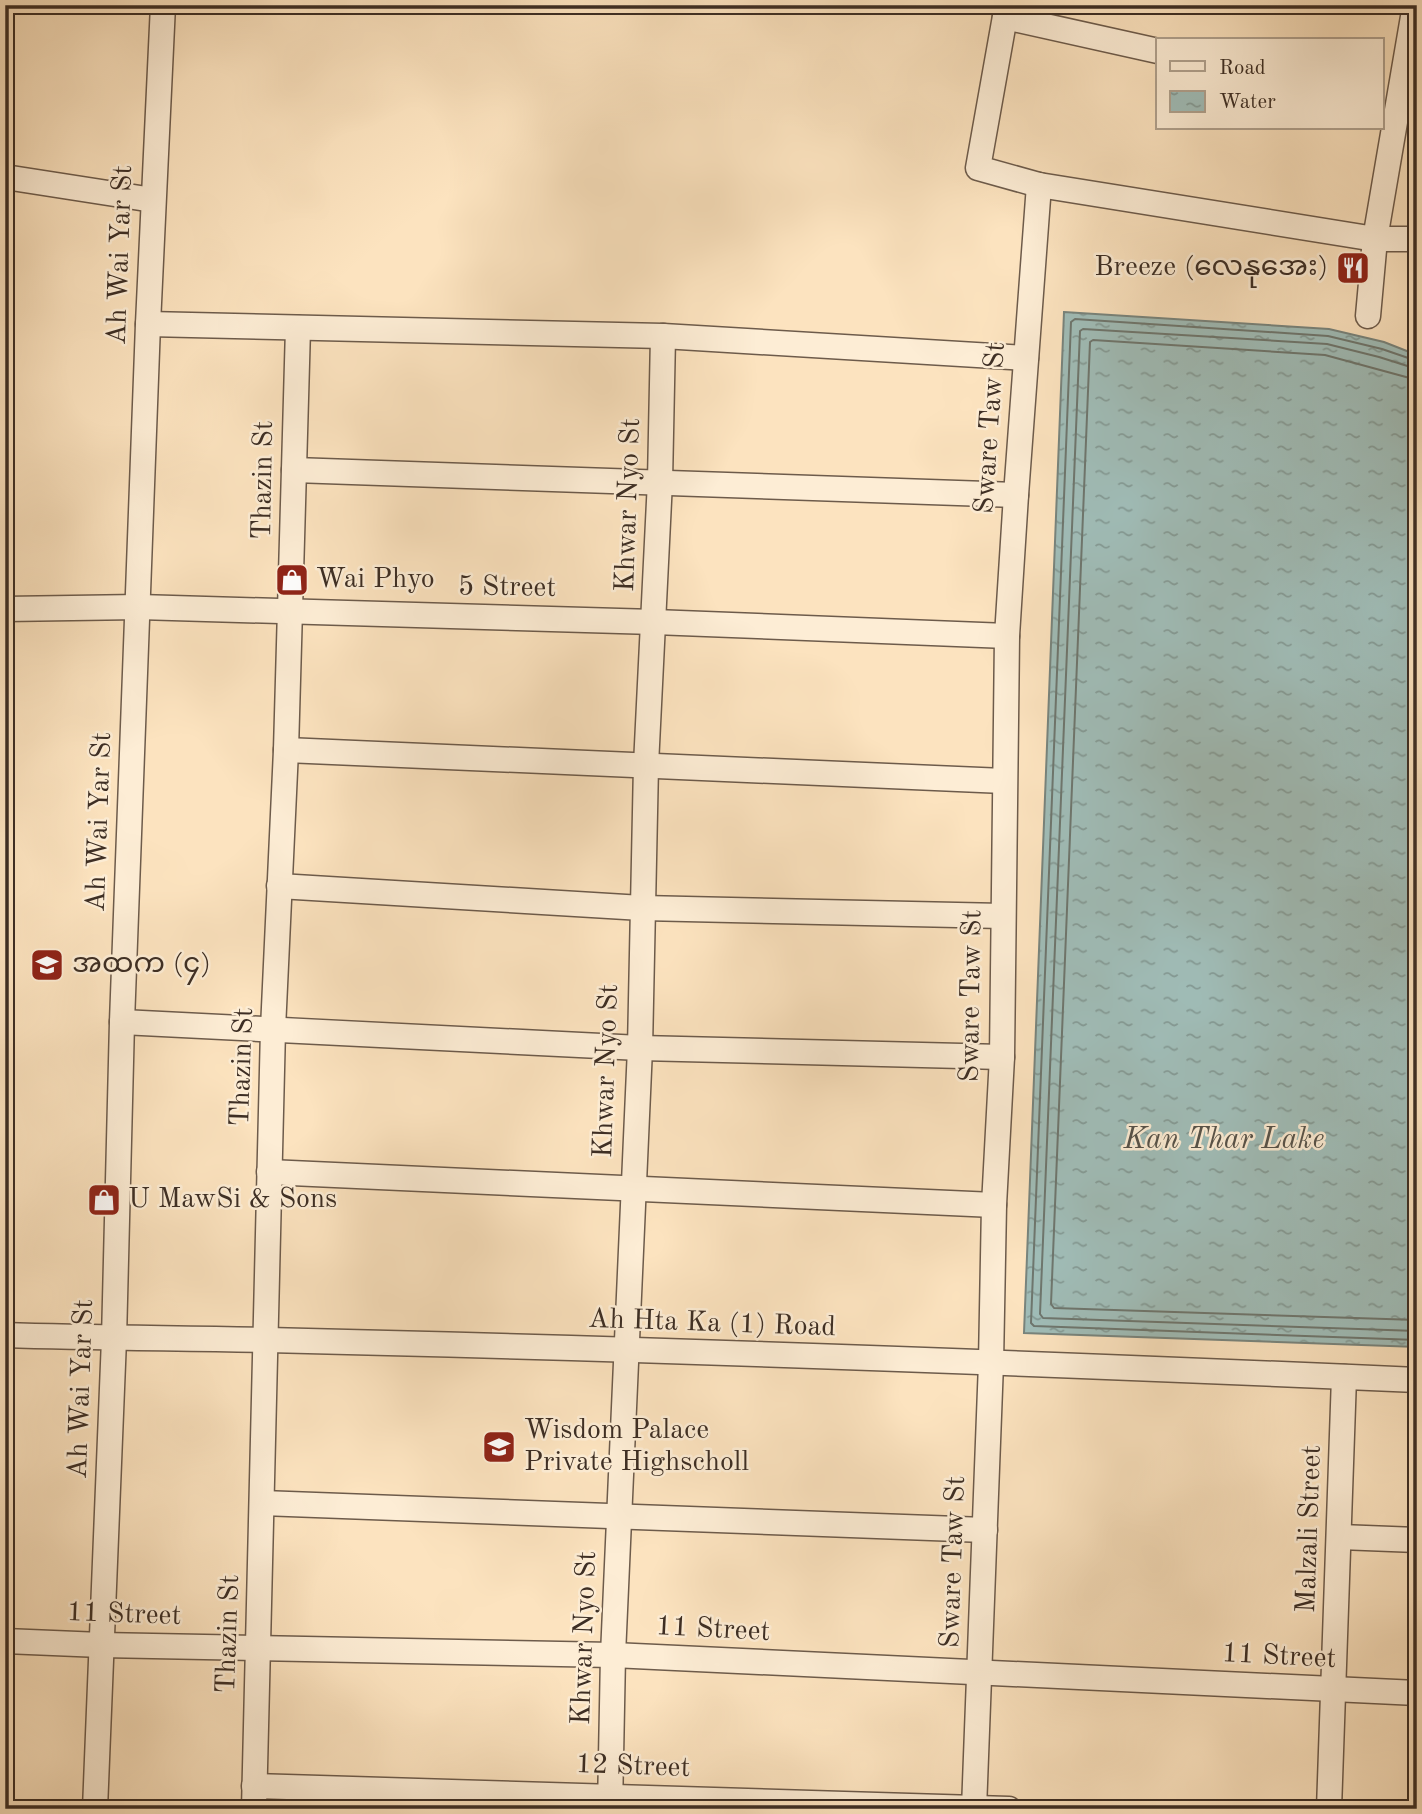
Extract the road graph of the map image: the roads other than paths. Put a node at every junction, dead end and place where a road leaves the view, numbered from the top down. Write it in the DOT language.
graph roads {
  1 [pos="163,5"];
  2 [pos="1415,5"];
  3 [pos="1006,11"];
  4 [pos="1156,50"];
  5 [pos="1400,84"];
  6 [pos="5,177"];
  7 [pos="1039,185"];
  8 [pos="153,200"];
  9 [pos="1375,239"];
  10 [pos="1417,239"];
  11 [pos="1368,316"];
  12 [pos="148,324"];
  13 [pos="298,328"];
  14 [pos="663,336"];
  15 [pos="1026,358"];
  16 [pos="294,470"];
  17 [pos="660,481"];
  18 [pos="1016,495"];
  19 [pos="139,607"];
  20 [pos="5,609"];
  21 [pos="290,613"];
  22 [pos="654,622"];
  23 [pos="1007,636"];
  24 [pos="286,750"];
  25 [pos="646,765"];
  26 [pos="1004,781"];
  27 [pos="279,886"];
  28 [pos="642,908"];
  29 [pos="1003,916"];
  30 [pos="122,1022"];
  31 [pos="274,1029"];
  32 [pos="640,1048"];
  33 [pos="1002,1057"];
  34 [pos="270,1172"];
  35 [pos="632,1188"];
  36 [pos="994,1205"];
  37 [pos="5,1335"];
  38 [pos="114,1339"];
  39 [pos="265,1340"];
  40 [pos="626,1351"];
  41 [pos="991,1363"];
  42 [pos="1344,1377"];
  43 [pos="1417,1380"];
  44 [pos="262,1503"];
  45 [pos="620,1515"];
  46 [pos="985,1530"];
  47 [pos="1339,1537"];
  48 [pos="1417,1540"];
  49 [pos="5,1641"];
  50 [pos="102,1645"];
  51 [pos="258,1648"];
  52 [pos="613,1655"];
  53 [pos="979,1673"];
  54 [pos="1334,1689"];
  55 [pos="1417,1693"];
  56 [pos="254,1798"];
  57 [pos="610,1802"];
  58 [pos="974,1808"];
  59 [pos="95,1809"];
  60 [pos="1009,1809"];
  61 [pos="1329,1809"];
  1 -- 8 [label="street, Ah Wai Yar St"];
  2 -- 5 [label="street"];
  3 -- 4 [label="street"];
  3 -- 7 [label="street"];
  5 -- 9 [label="street"];
  6 -- 8 [label="street"];
  7 -- 9 [label="street"];
  7 -- 15 [label="street, Sware Taw St"];
  8 -- 12 [label="street, Ah Wai Yar St"];
  9 -- 10 [label="street"];
  9 -- 11 [label="street"];
  12 -- 13 [label="street"];
  12 -- 19 [label="street, Ah Wai Yar St"];
  13 -- 14 [label="street"];
  13 -- 16 [label="street, Thazin St"];
  14 -- 15 [label="street"];
  14 -- 17 [label="street, Khwar Nyo St"];
  15 -- 18 [label="street, Sware Taw St"];
  16 -- 17 [label="street"];
  16 -- 21 [label="street, Thazin St"];
  17 -- 18 [label="street"];
  17 -- 22 [label="street, Khwar Nyo St"];
  18 -- 23 [label="street, Sware Taw St"];
  19 -- 20 [label="street, 5 Street"];
  19 -- 21 [label="street, 5 Street"];
  19 -- 30 [label="street, Ah Wai Yar St"];
  21 -- 22 [label="street, 5 Street"];
  21 -- 24 [label="street, Thazin St"];
  22 -- 23 [label="street, 5 Street"];
  22 -- 25 [label="street, Khwar Nyo St"];
  23 -- 26 [label="street, Sware Taw St"];
  24 -- 25 [label="street"];
  24 -- 27 [label="street, Thazin St"];
  25 -- 26 [label="street"];
  25 -- 28 [label="street, Khwar Nyo St"];
  26 -- 29 [label="street, Sware Taw St"];
  27 -- 28 [label="street"];
  27 -- 31 [label="street, Thazin St"];
  28 -- 29 [label="street"];
  28 -- 32 [label="street, Khwar Nyo St"];
  29 -- 33 [label="street, Sware Taw St"];
  30 -- 31 [label="street"];
  30 -- 38 [label="street, Ah Wai Yar St"];
  31 -- 32 [label="street"];
  31 -- 34 [label="street, Thazin St"];
  32 -- 33 [label="street"];
  32 -- 35 [label="street, Khwar Nyo St"];
  33 -- 36 [label="street, Sware Taw St"];
  34 -- 35 [label="street"];
  34 -- 39 [label="street, Thazin St"];
  35 -- 36 [label="street"];
  35 -- 40 [label="street, Khwar Nyo St"];
  36 -- 41 [label="street, Sware Taw St"];
  37 -- 38 [label="street, Ah Hta Ka (1) Road"];
  38 -- 39 [label="street, Ah Hta Ka (1) Road"];
  38 -- 50 [label="street, Ah Wai Yar St"];
  39 -- 40 [label="street, Ah Hta Ka (1) Road"];
  39 -- 44 [label="street, Thazin St"];
  40 -- 41 [label="street, Ah Hta Ka (1) Road"];
  40 -- 45 [label="street, Khwar Nyo St"];
  41 -- 42 [label="street, Ah Hta Ka (1) Road"];
  41 -- 46 [label="street, Sware Taw St"];
  42 -- 43 [label="street, Ah Hta Ka (1) Road"];
  42 -- 47 [label="street, Malzali Street"];
  44 -- 45 [label="street"];
  44 -- 51 [label="street, Thazin St"];
  45 -- 46 [label="street"];
  45 -- 52 [label="street, Khwar Nyo St"];
  46 -- 53 [label="street, Sware Taw St"];
  47 -- 48 [label="street"];
  47 -- 54 [label="street, Malzali Street"];
  49 -- 50 [label="street, 11 Street"];
  50 -- 51 [label="street, 11 Street"];
  50 -- 59 [label="street, Ah Wai Yar St"];
  51 -- 52 [label="street, 11 Street"];
  51 -- 56 [label="street, Thazin St"];
  52 -- 53 [label="street, 11 Street"];
  52 -- 57 [label="street, Khwar Nyo St"];
  53 -- 54 [label="street, 11 Street"];
  53 -- 58 [label="street, Sware Taw St"];
  54 -- 55 [label="street, 11 Street"];
  54 -- 61 [label="street, Malzali Street"];
  56 -- 57 [label="street, 12 Street"];
  57 -- 58 [label="street, 12 Street"];
  58 -- 60 [label="street, 12 Street"];
}
